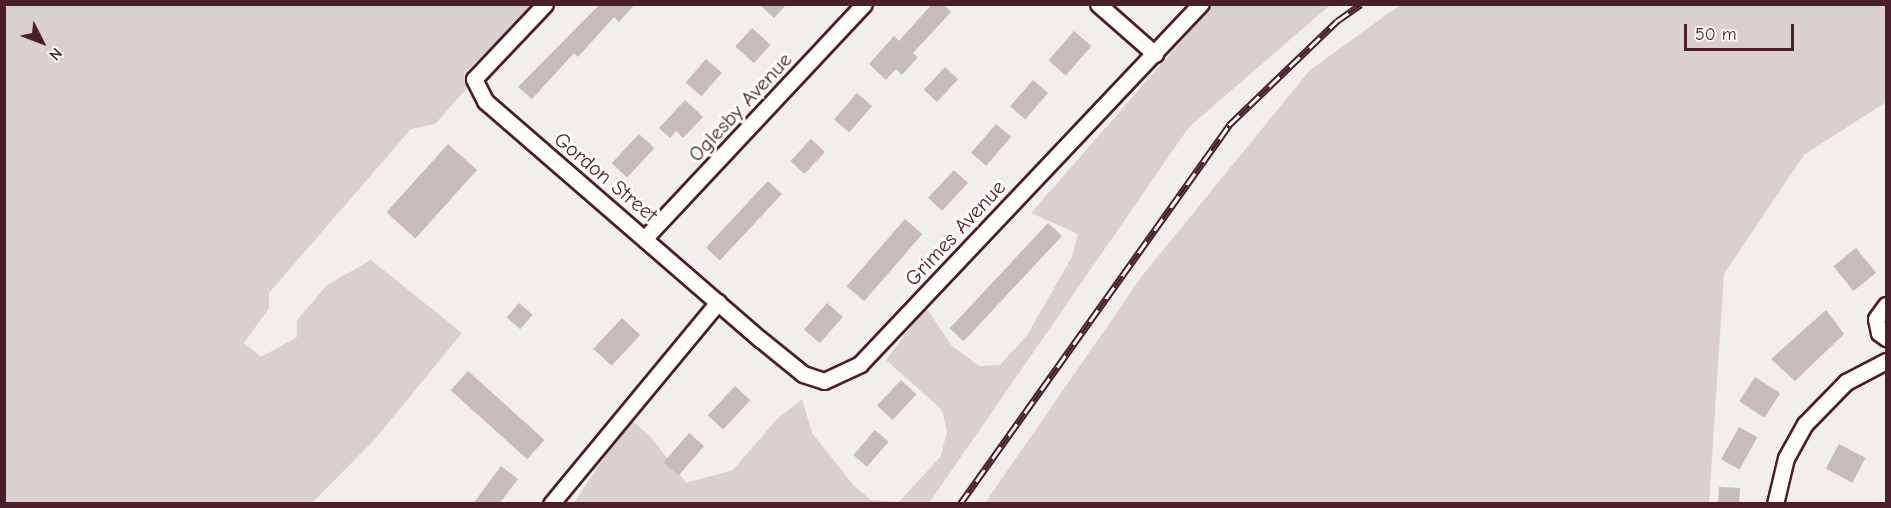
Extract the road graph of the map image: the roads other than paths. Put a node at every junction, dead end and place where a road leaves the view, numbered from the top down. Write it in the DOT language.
graph roads {
  1 [pos="545,4"];
  2 [pos="864,4"];
  3 [pos="1098,4"];
  4 [pos="1201,4"];
  5 [pos="1155,54"];
  6 [pos="645,237"];
  7 [pos="718,302"];
  8 [pos="1887,305"];
  9 [pos="1887,338"];
  10 [pos="1887,361"];
  11 [pos="551,504"];
  12 [pos="1775,504"];
  1 -- 6 [label="street, Gordon Street"];
  2 -- 6 [label="street, Oglesby Avenue"];
  3 -- 5 [label="street"];
  4 -- 5 [label="street, Grimes Avenue"];
  5 -- 7 [label="street, Grimes Avenue"];
  6 -- 7 [label="street, Gordon Street"];
  7 -- 11 [label="street"];
  8 -- 9 [label="street"];
  10 -- 12 [label="street"];
}
